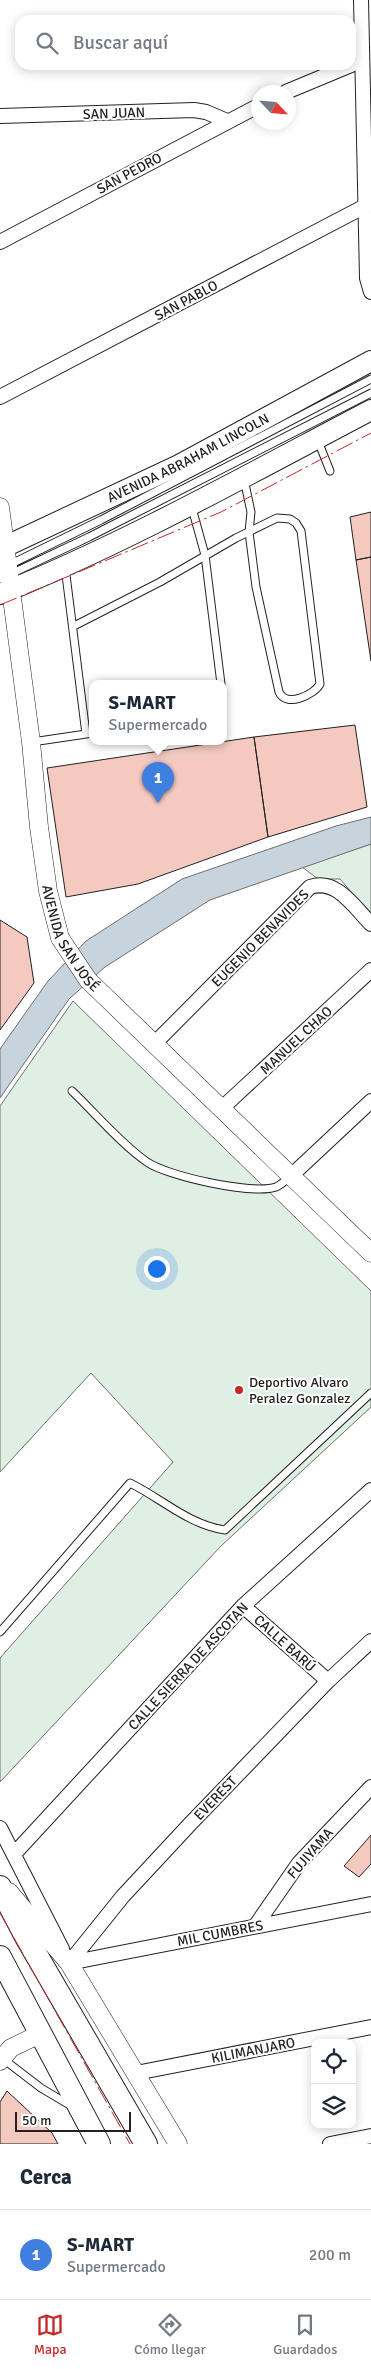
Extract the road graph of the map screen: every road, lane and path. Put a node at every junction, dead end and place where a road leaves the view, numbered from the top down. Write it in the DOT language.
graph roads {
  1 [pos="361,0"];
  2 [pos="359,62"];
  3 [pos="340,70"];
  4 [pos="296,88"];
  5 [pos="251,109"];
  6 [pos="0,116"];
  7 [pos="227,121"];
  8 [pos="368,205"];
  9 [pos="0,242"];
  10 [pos="371,292"];
  11 [pos="371,361"];
  12 [pos="371,379"];
  13 [pos="371,393"];
  14 [pos="0,397"];
  15 [pos="371,410"];
  16 [pos="317,438"];
  17 [pos="330,471"];
  18 [pos="244,478"];
  19 [pos="191,505"];
  20 [pos="0,507"];
  21 [pos="249,532"];
  22 [pos="205,555"];
  23 [pos="65,566"];
  24 [pos="4,571"];
  25 [pos="74,626"];
  26 [pos="221,680"];
  27 [pos="89,726"];
  28 [pos="89,733"];
  29 [pos="31,742"];
  30 [pos="371,924"];
  31 [pos="371,970"];
  32 [pos="155,1043"];
  33 [pos="72,1091"];
  34 [pos="371,1101"];
  35 [pos="221,1110"];
  36 [pos="292,1176"];
  37 [pos="371,1253"];
  38 [pos="371,1393"];
  39 [pos="371,1490"];
  40 [pos="243,1606"];
  41 [pos="0,1632"];
  42 [pos="371,1641"];
  43 [pos="328,1681"];
  44 [pos="371,1787"];
  45 [pos="0,1828"];
  46 [pos="14,1853"];
  47 [pos="0,1881"];
  48 [pos="0,1887"];
  49 [pos="371,1904"];
  50 [pos="256,1925"];
  51 [pos="69,1963"];
  52 [pos="2,1971"];
  53 [pos="371,2027"];
  54 [pos="40,2034"];
  55 [pos="1,2059"];
  56 [pos="136,2073"];
  57 [pos="82,2111"];
  58 [pos="371,2136"];
  59 [pos="100,2144"];
  60 [pos="146,2144"];
  61 [pos="178,2144"];
  62 [pos="330,2144"];
  1 -- 2 [label="street"];
  2 -- 8 [label="street"];
  3 -- 4 [label="street"];
  5 -- 7 [label="street, SAN PEDRO"];
  6 -- 7 [label="street, SAN JUAN"];
  7 -- 9 [label="street, SAN PEDRO"];
  8 -- 10 [label="street"];
  8 -- 14 [label="street, SAN PABLO"];
  11 -- 24 [label="main road, AVENIDA ABRAHAM LINCOLN"];
  12 -- 24 [label="lane"];
  13 -- 24 [label="lane"];
  15 -- 16 [label="main road"];
  16 -- 17 [label="lane"];
  16 -- 18 [label="main road"];
  18 -- 19 [label="main road"];
  18 -- 21 [label="lane"];
  19 -- 22 [label="lane"];
  19 -- 23 [label="main road"];
  20 -- 24 [label="street, AVENIDA SAN JOSÉ"];
  21 -- 21 [label="lane"];
  21 -- 22 [label="lane"];
  22 -- 25 [label="lane"];
  22 -- 26 [label="lane"];
  23 -- 24 [label="main road"];
  23 -- 25 [label="lane"];
  24 -- 29 [label="street, AVENIDA SAN JOSÉ"];
  25 -- 27 [label="lane"];
  28 -- 29 [label="lane"];
  29 -- 32 [label="street, AVENIDA SAN JOSÉ"];
  30 -- 32 [label="street, EUGENIO BENAVIDES"];
  31 -- 35 [label="street, MANUEL CHAO"];
  32 -- 35 [label="street, AVENIDA SAN JOSÉ"];
  33 -- 36 [label="lane"];
  34 -- 36 [label="street"];
  35 -- 36 [label="street, AVENIDA SAN JOSÉ"];
  36 -- 37 [label="street, AVENIDA SAN JOSÉ"];
  38 -- 41 [label="lane"];
  39 -- 40 [label="street, CALLE SIERRA DE ASCOTAN"];
  40 -- 43 [label="street, CALLE BARÚ"];
  40 -- 46 [label="street, CALLE SIERRA DE ASCOTAN"];
  42 -- 43 [label="street, EVEREST"];
  43 -- 51 [label="street, EVEREST"];
  44 -- 50 [label="street, FUJIYAMA"];
  45 -- 46 [label="street"];
  46 -- 51 [label="street"];
  47 -- 51 [label="street"];
  48 -- 60 [label="main road"];
  49 -- 50 [label="street, MIL CUMBRES"];
  50 -- 51 [label="street, MIL CUMBRES"];
  51 -- 56 [label="street"];
  52 -- 54 [label="main road"];
  53 -- 56 [label="street, KILIMANJARO"];
  54 -- 55 [label="street"];
  54 -- 57 [label="main road"];
  55 -- 57 [label="lane"];
  56 -- 61 [label="street"];
  57 -- 59 [label="main road"];
  58 -- 62 [label="street"];
}
